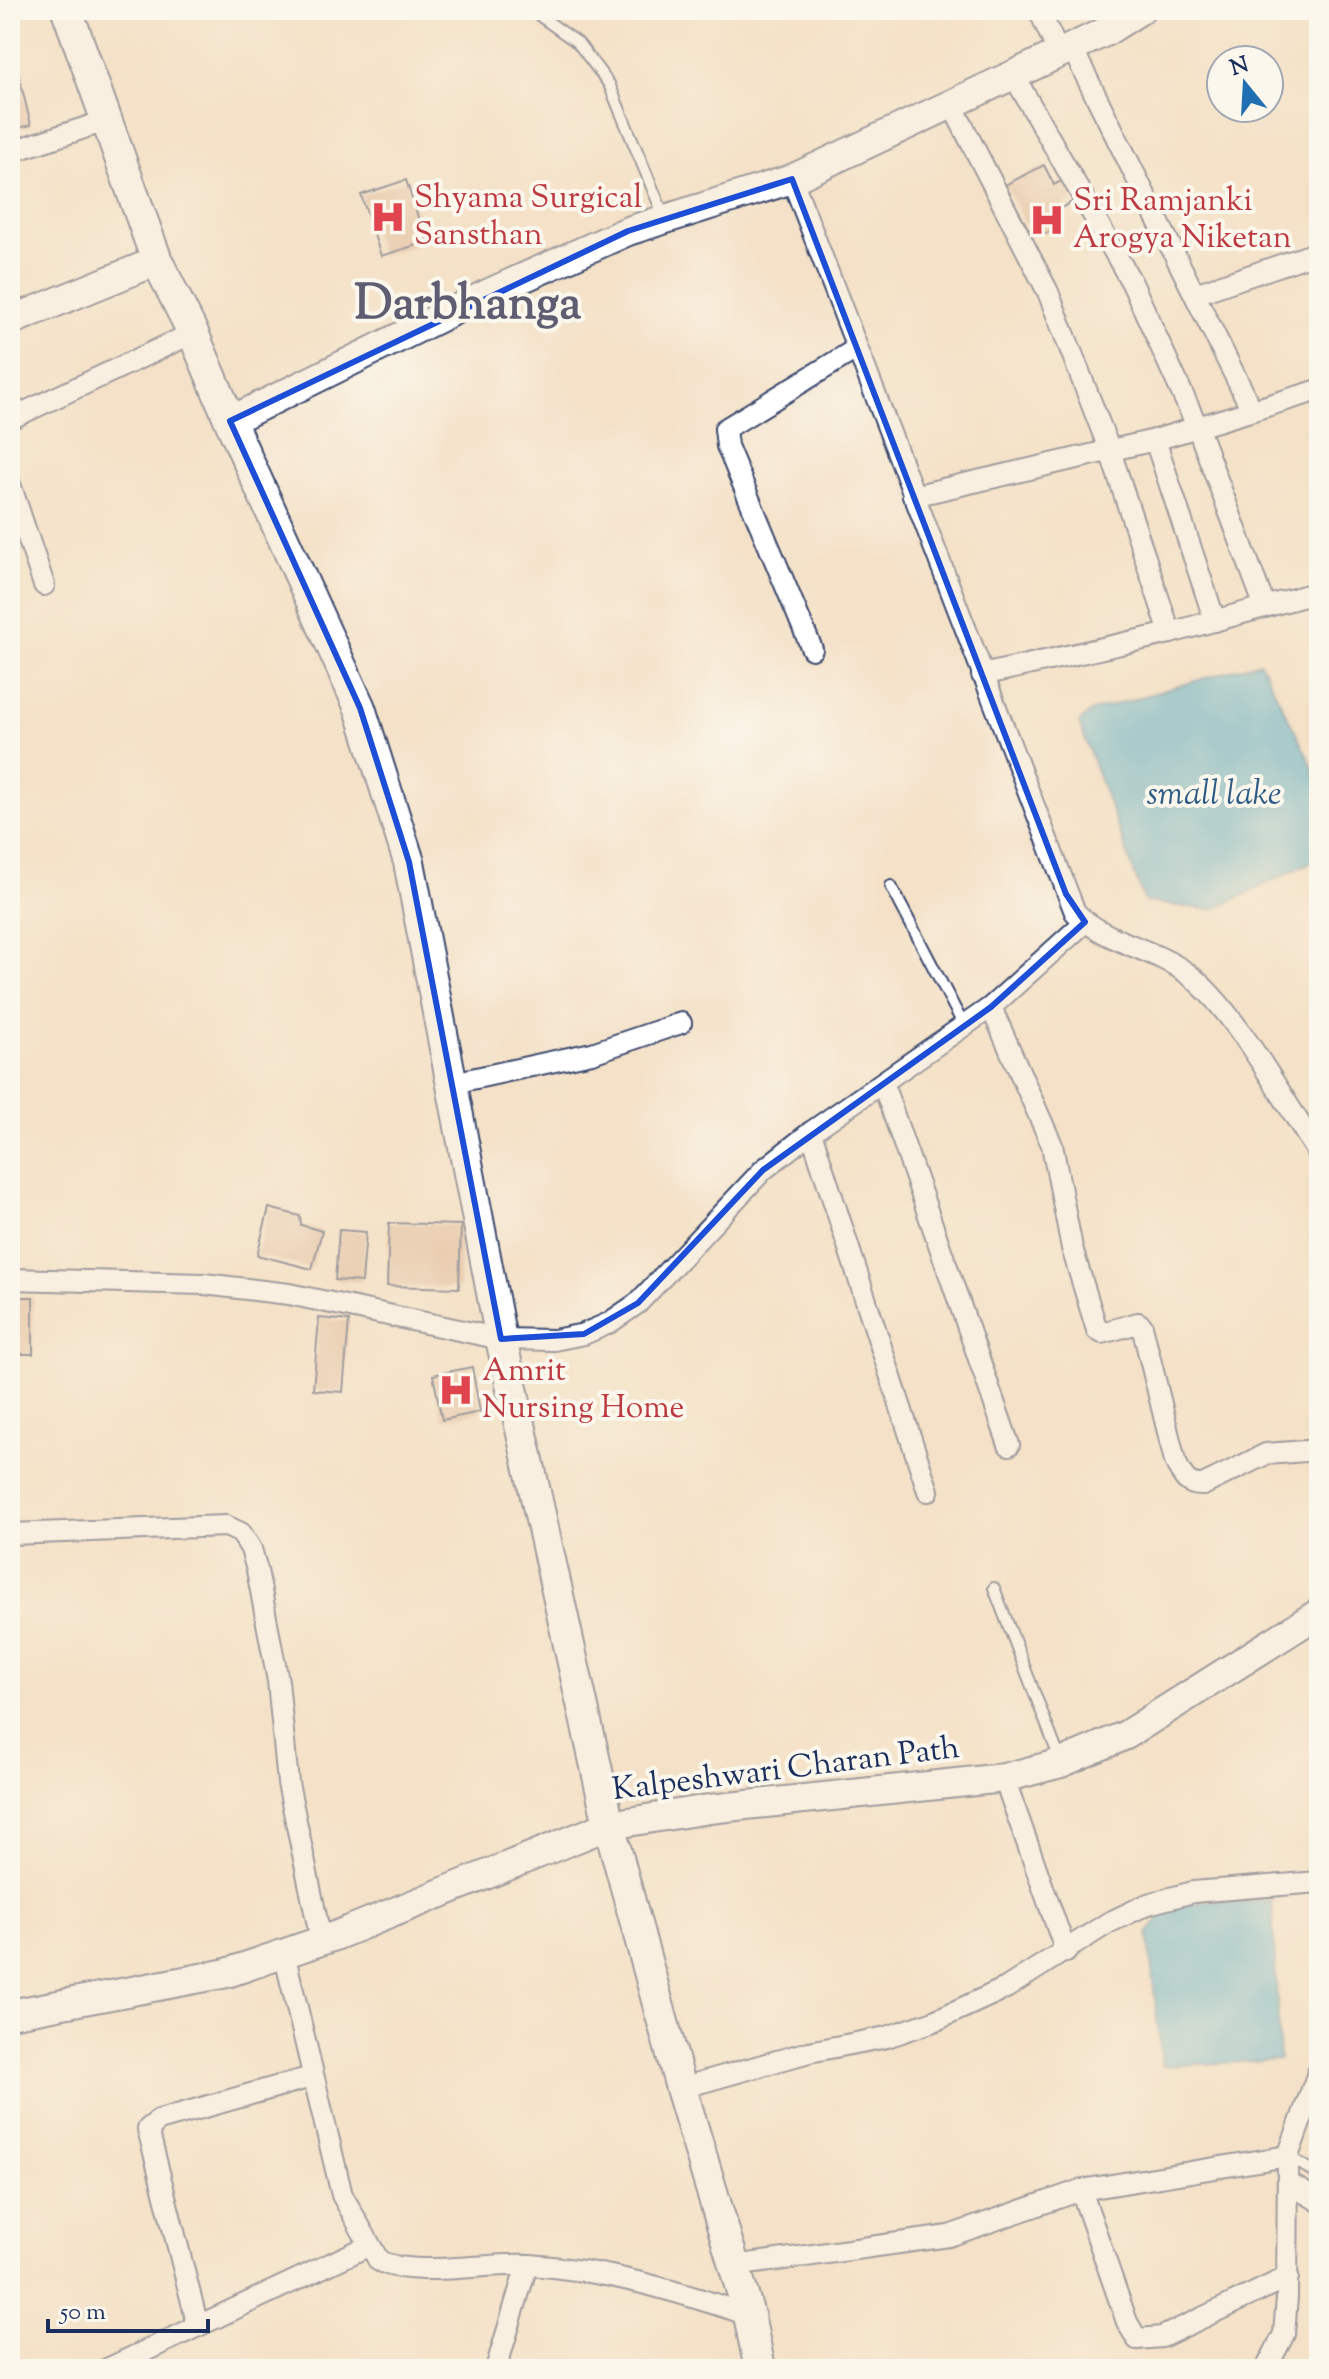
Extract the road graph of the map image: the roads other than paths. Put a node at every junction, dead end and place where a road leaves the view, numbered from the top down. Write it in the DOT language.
graph roads {
  1 [pos="67,10"];
  2 [pos="1039,10"];
  3 [pos="1140,10"];
  4 [pos="540,16"];
  5 [pos="1066,51"];
  6 [pos="1014,76"];
  7 [pos="952,105"];
  8 [pos="109,120"];
  9 [pos="10,152"];
  10 [pos="792,179"];
  11 [pos="665,219"];
  12 [pos="1319,256"];
  13 [pos="157,261"];
  14 [pos="1195,294"];
  15 [pos="10,321"];
  16 [pos="193,333"];
  17 [pos="856,349"];
  18 [pos="1316,392"];
  19 [pos="1252,410"];
  20 [pos="1319,413"];
  21 [pos="10,419"];
  22 [pos="230,421"];
  23 [pos="1197,426"];
  24 [pos="1155,440"];
  25 [pos="1110,451"];
  26 [pos="10,484"];
  27 [pos="913,496"];
  28 [pos="44,585"];
  29 [pos="1319,592"];
  30 [pos="1265,607"];
  31 [pos="1215,621"];
  32 [pos="1170,633"];
  33 [pos="812,649"];
  34 [pos="982,675"];
  35 [pos="891,886"];
  36 [pos="1085,922"];
  37 [pos="991,1007"];
  38 [pos="681,1023"];
  39 [pos="964,1027"];
  40 [pos="453,1083"];
  41 [pos="883,1084"];
  42 [pos="811,1132"];
  43 [pos="1319,1154"];
  44 [pos="10,1279"];
  45 [pos="501,1339"];
  46 [pos="1009,1445"];
  47 [pos="1319,1450"];
  48 [pos="928,1491"];
  49 [pos="10,1534"];
  50 [pos="994,1588"];
  51 [pos="1319,1613"];
  52 [pos="1061,1763"];
  53 [pos="1004,1778"];
  54 [pos="609,1825"];
  55 [pos="1319,1882"];
  56 [pos="321,1940"];
  57 [pos="1066,1952"];
  58 [pos="284,1953"];
  59 [pos="10,2014"];
  60 [pos="1319,2070"];
  61 [pos="311,2077"];
  62 [pos="681,2088"];
  63 [pos="1288,2156"];
  64 [pos="1319,2175"];
  65 [pos="1288,2183"];
  66 [pos="1081,2190"];
  67 [pos="1319,2201"];
  68 [pos="368,2246"];
  69 [pos="527,2265"];
  70 [pos="734,2266"];
  71 [pos="1288,2277"];
  72 [pos="749,2315"];
  73 [pos="198,2326"];
  74 [pos="107,2369"];
  75 [pos="496,2369"];
  76 [pos="760,2369"];
  77 [pos="1266,2369"];
  1 -- 8 [label="main road"];
  2 -- 5 [label="street"];
  3 -- 5 [label="street"];
  4 -- 11 [label="lane"];
  5 -- 6 [label="street"];
  5 -- 14 [label="street"];
  6 -- 7 [label="street"];
  6 -- 23 [label="street"];
  7 -- 10 [label="street"];
  7 -- 25 [label="street"];
  8 -- 9 [label="street"];
  8 -- 13 [label="main road"];
  10 -- 11 [label="street"];
  10 -- 17 [label="street"];
  11 -- 22 [label="street"];
  12 -- 14 [label="street"];
  13 -- 15 [label="street"];
  13 -- 16 [label="main road"];
  14 -- 19 [label="street"];
  16 -- 21 [label="street"];
  16 -- 22 [label="main road"];
  17 -- 27 [label="street"];
  17 -- 33 [label="street"];
  18 -- 19 [label="street"];
  18 -- 20 [label="street"];
  19 -- 23 [label="street"];
  22 -- 40 [label="main road"];
  23 -- 24 [label="street"];
  23 -- 30 [label="street"];
  24 -- 25 [label="street"];
  24 -- 31 [label="street"];
  25 -- 27 [label="street"];
  25 -- 32 [label="street"];
  26 -- 28 [label="street"];
  27 -- 34 [label="street"];
  29 -- 30 [label="street"];
  30 -- 31 [label="street"];
  31 -- 32 [label="street"];
  32 -- 34 [label="street"];
  34 -- 36 [label="street"];
  35 -- 39 [label="lane"];
  36 -- 37 [label="street"];
  36 -- 43 [label="street"];
  37 -- 39 [label="street"];
  37 -- 47 [label="street"];
  38 -- 40 [label="street"];
  39 -- 41 [label="street"];
  40 -- 45 [label="main road"];
  41 -- 42 [label="street"];
  41 -- 46 [label="street"];
  42 -- 45 [label="street"];
  42 -- 48 [label="street"];
  44 -- 45 [label="street"];
  45 -- 54 [label="main road"];
  49 -- 56 [label="street"];
  50 -- 52 [label="lane"];
  51 -- 52 [label="street, Kalpeshwari Charan Path"];
  52 -- 53 [label="street, Kalpeshwari Charan Path"];
  53 -- 54 [label="street, Kalpeshwari Charan Path"];
  53 -- 57 [label="street"];
  54 -- 56 [label="street, Kalpeshwari Charan Path"];
  54 -- 62 [label="main road"];
  55 -- 57 [label="street"];
  56 -- 58 [label="street, Kalpeshwari Charan Path"];
  57 -- 62 [label="street"];
  58 -- 59 [label="street, Kalpeshwari Charan Path"];
  58 -- 61 [label="street"];
  60 -- 63 [label="street"];
  61 -- 68 [label="street"];
  61 -- 73 [label="street"];
  62 -- 70 [label="main road"];
  63 -- 64 [label="lane"];
  63 -- 65 [label="street"];
  63 -- 66 [label="street"];
  65 -- 67 [label="street"];
  65 -- 71 [label="street"];
  66 -- 70 [label="street"];
  66 -- 71 [label="street"];
  68 -- 69 [label="street"];
  68 -- 73 [label="street"];
  69 -- 72 [label="street"];
  69 -- 75 [label="street"];
  70 -- 72 [label="main road"];
  71 -- 77 [label="street"];
  72 -- 76 [label="main road"];
  73 -- 74 [label="street"];
}
